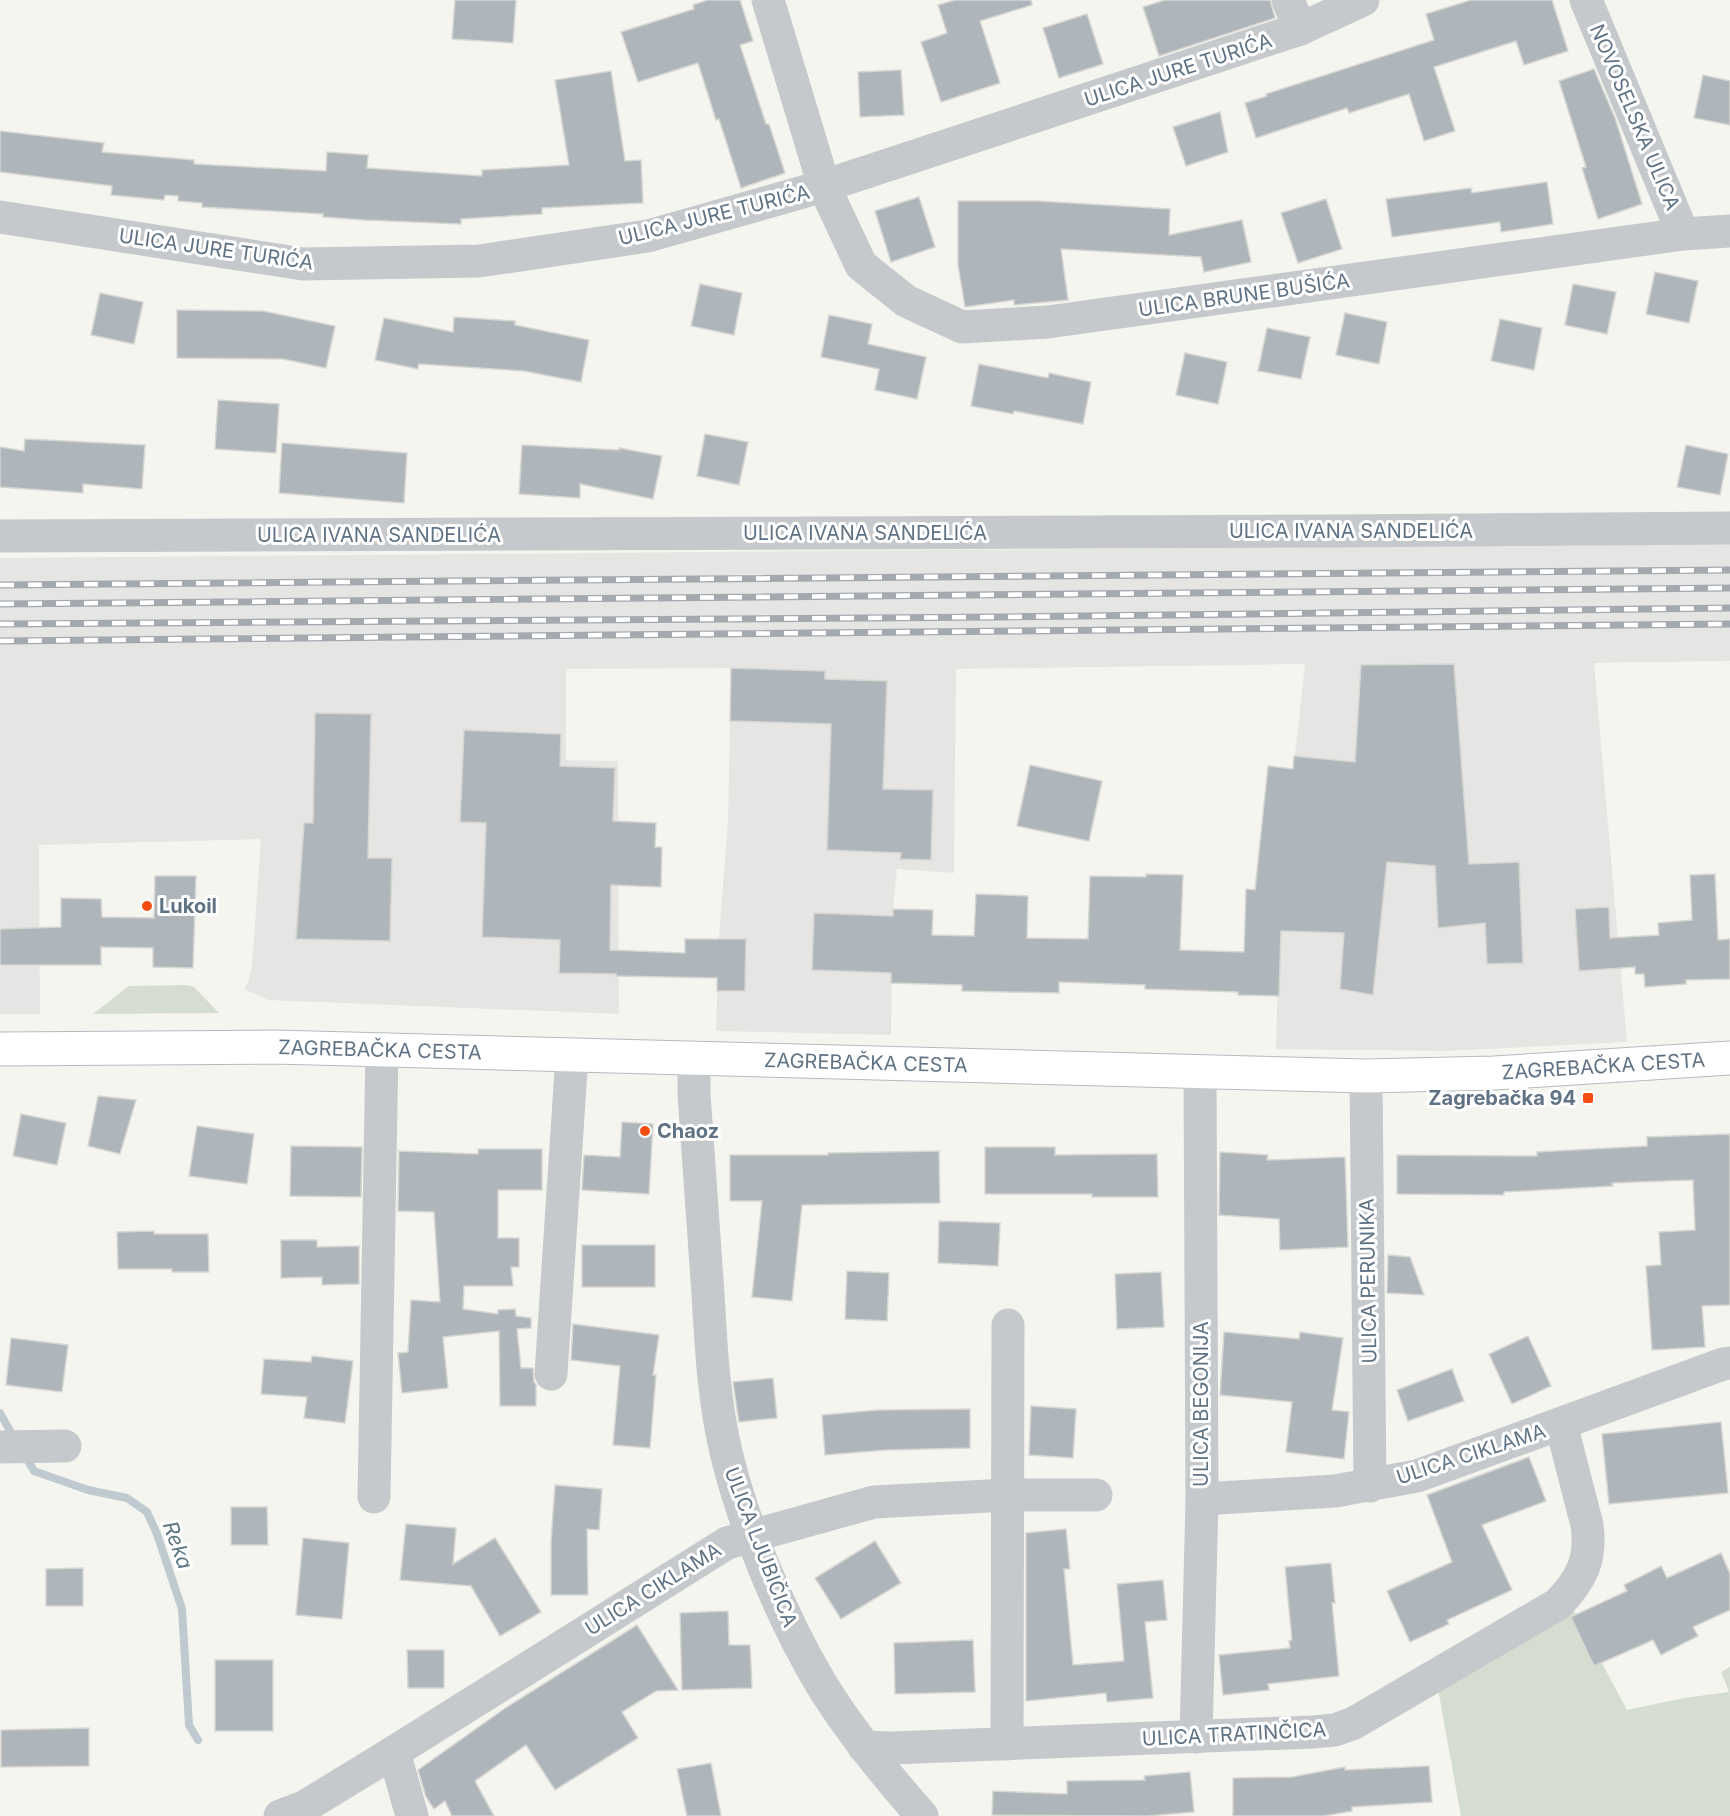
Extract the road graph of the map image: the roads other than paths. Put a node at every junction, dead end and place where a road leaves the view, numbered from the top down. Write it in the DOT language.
graph roads {
  1 [pos="768,0"];
  2 [pos="1363,0"];
  3 [pos="1586,0"];
  4 [pos="1294,14"];
  5 [pos="824,186"];
  6 [pos="0,217"];
  7 [pos="1730,231"];
  8 [pos="1683,234"];
  9 [pos="1730,528"];
  10 [pos="0,537"];
  11 [pos="0,1049"];
  12 [pos="382,1049"];
  13 [pos="572,1055"];
  14 [pos="694,1058"];
  15 [pos="1730,1058"];
  16 [pos="1200,1072"];
  17 [pos="1366,1076"];
  18 [pos="1008,1325"];
  19 [pos="1730,1363"];
  20 [pos="552,1374"];
  21 [pos="1560,1424"];
  22 [pos="51,1446"];
  23 [pos="0,1447"];
  24 [pos="1370,1486"];
  25 [pos="1007,1495"];
  26 [pos="1096,1495"];
  27 [pos="374,1497"];
  28 [pos="1202,1499"];
  29 [pos="752,1535"];
  30 [pos="1196,1737"];
  31 [pos="1007,1744"];
  32 [pos="864,1747"];
  33 [pos="394,1752"];
  34 [pos="280,1816"];
  35 [pos="412,1816"];
  36 [pos="922,1816"];
  1 -- 5 [label="street, ULICA BRUNE BUŠIĆA"];
  2 -- 4 [label="street, ULICA JURE TURIĆA"];
  3 -- 8 [label="street, NOVOSELSKA ULICA"];
  4 -- 5 [label="street, ULICA JURE TURIĆA"];
  5 -- 6 [label="street, ULICA JURE TURIĆA"];
  5 -- 8 [label="street, ULICA BRUNE BUŠIĆA"];
  7 -- 8 [label="street, ULICA BRUNE BUŠIĆA"];
  9 -- 10 [label="street, ULICA IVANA SANDELIĆA"];
  11 -- 12 [label="main road, ZAGREBAČKA CESTA"];
  12 -- 13 [label="main road, ZAGREBAČKA CESTA"];
  12 -- 27 [label="street"];
  13 -- 14 [label="main road, ZAGREBAČKA CESTA"];
  13 -- 20 [label="street"];
  14 -- 16 [label="main road, ZAGREBAČKA CESTA"];
  14 -- 29 [label="street, ULICA LJUBIČICA"];
  15 -- 17 [label="main road, ZAGREBAČKA CESTA"];
  16 -- 17 [label="main road, ZAGREBAČKA CESTA"];
  16 -- 28 [label="street, ULICA BEGONIJA"];
  17 -- 24 [label="street, ULICA PERUNIKA"];
  18 -- 25 [label="street"];
  19 -- 21 [label="street, ULICA CIKLAMA"];
  21 -- 24 [label="street, ULICA CIKLAMA"];
  21 -- 30 [label="street, ULICA TRATINČICA"];
  22 -- 23 [label="street"];
  24 -- 28 [label="street, ULICA CIKLAMA"];
  25 -- 26 [label="street, ULICA CIKLAMA"];
  25 -- 29 [label="street, ULICA CIKLAMA"];
  25 -- 31 [label="street"];
  28 -- 30 [label="street, ULICA BEGONIJA"];
  29 -- 32 [label="street, ULICA LJUBIČICA"];
  29 -- 33 [label="street, ULICA CIKLAMA"];
  30 -- 31 [label="street, ULICA TRATINČICA"];
  31 -- 32 [label="street, ULICA TRATINČICA"];
  32 -- 36 [label="street, ULICA LJUBIČICA"];
  33 -- 34 [label="street, ULICA CIKLAMA"];
  33 -- 35 [label="street"];
}
